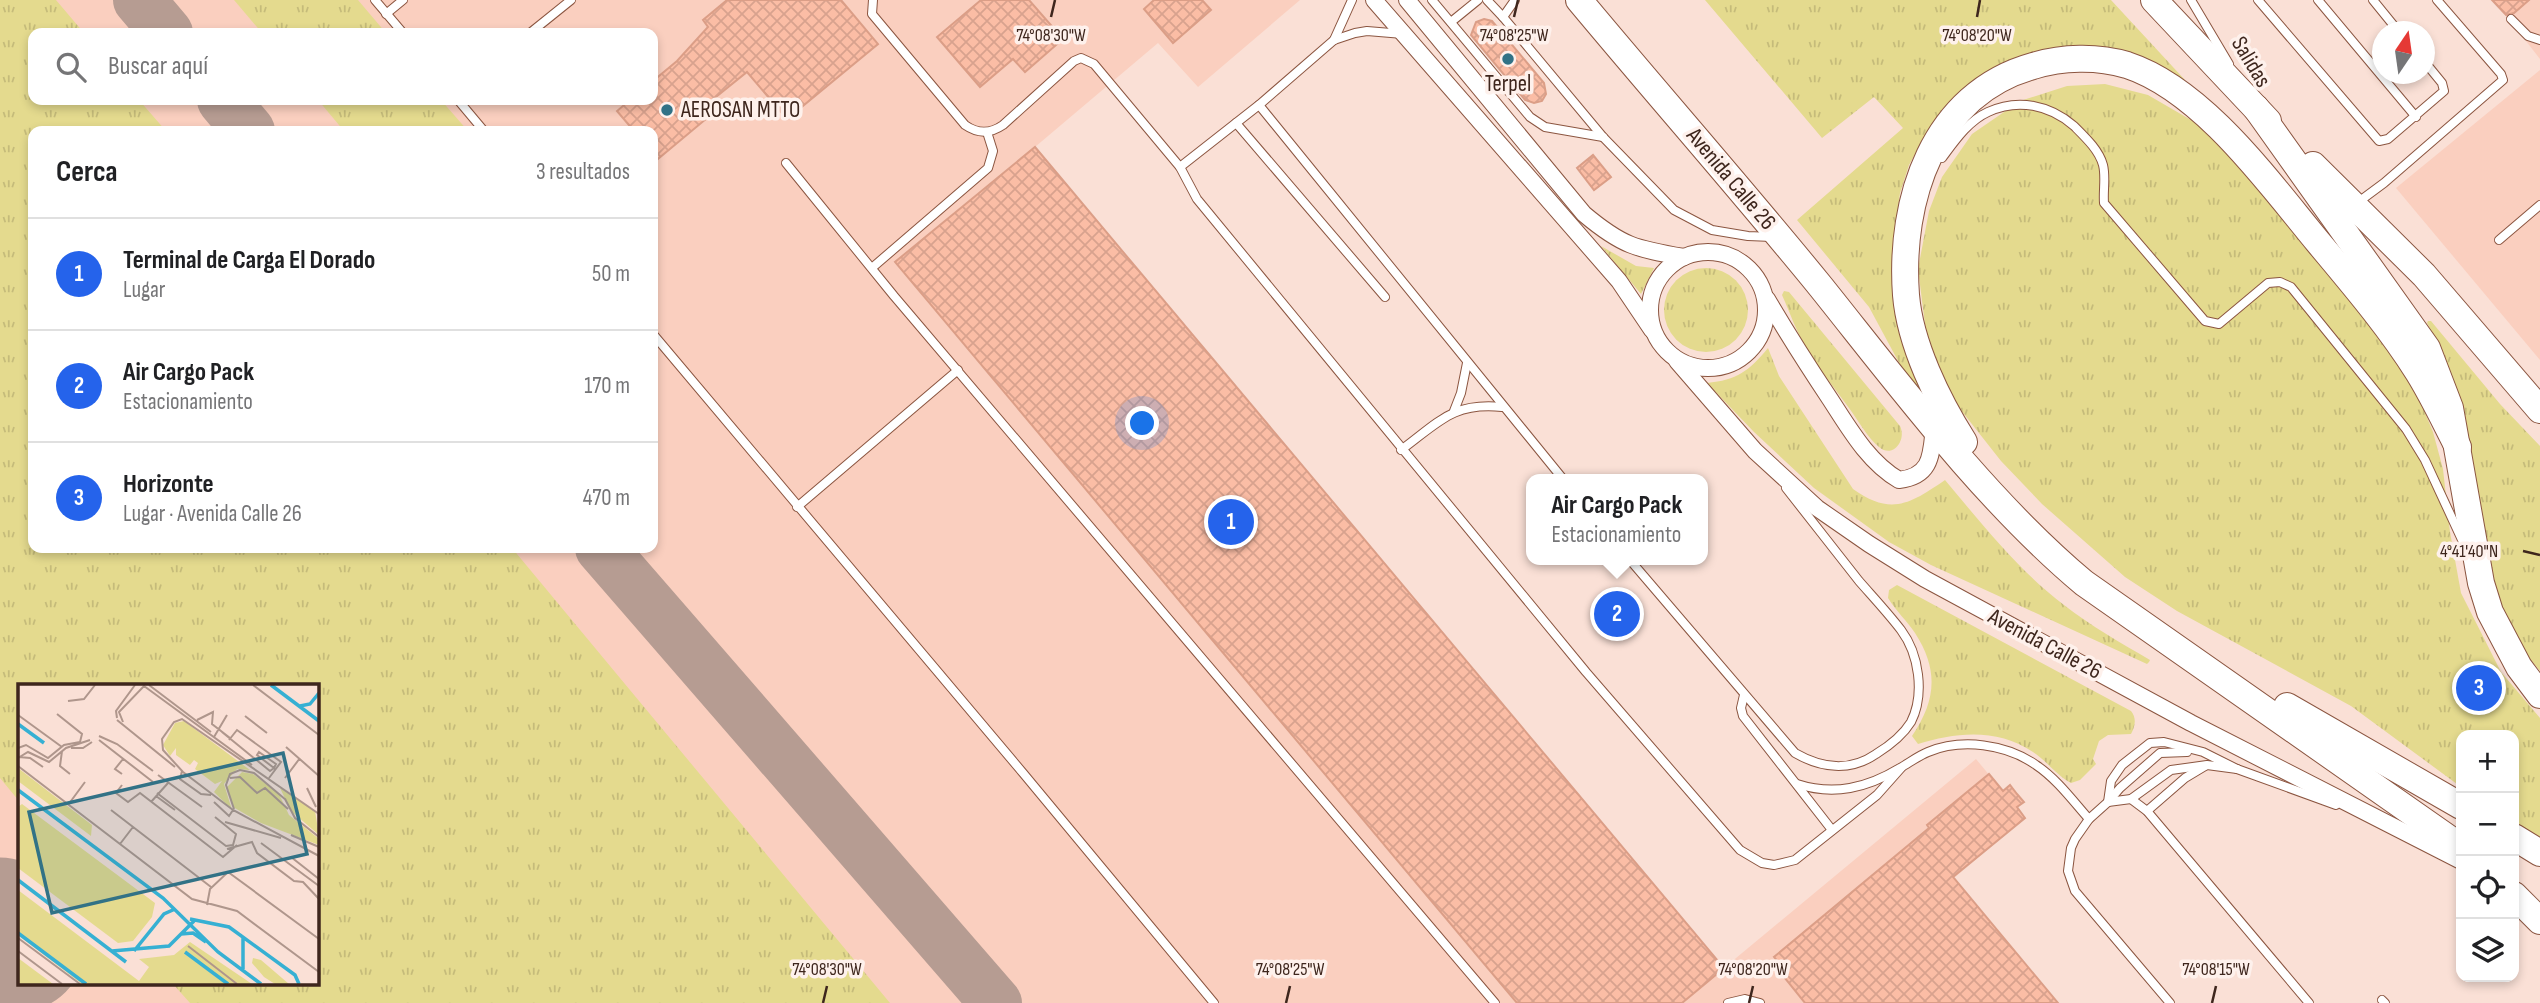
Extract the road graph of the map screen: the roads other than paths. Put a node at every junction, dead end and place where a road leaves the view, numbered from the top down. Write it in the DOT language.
graph roads {
  1 [pos="375,0"];
  2 [pos="403,0"];
  3 [pos="571,0"];
  4 [pos="873,0"];
  5 [pos="1352,0"];
  6 [pos="1374,0"];
  7 [pos="1407,0"];
  8 [pos="1433,0"];
  9 [pos="1478,0"];
  10 [pos="1487,0"];
  11 [pos="1515,0"];
  12 [pos="1579,0"];
  13 [pos="2154,0"];
  14 [pos="2191,0"];
  15 [pos="2258,0"];
  16 [pos="2318,0"];
  17 [pos="2372,0"];
  18 [pos="2437,0"];
  19 [pos="386,14"];
  20 [pos="1503,17"];
  21 [pos="2511,19"];
  22 [pos="2390,21"];
  23 [pos="1451,22"];
  24 [pos="398,28"];
  25 [pos="536,28"];
  26 [pos="1405,35"];
  27 [pos="2540,40"];
  28 [pos="1331,43"];
  29 [pos="2435,74"];
  30 [pos="462,105"];
  31 [pos="1259,105"];
  32 [pos="2256,108"];
  33 [pos="2416,117"];
  34 [pos="1236,123"];
  35 [pos="480,126"];
  36 [pos="987,132"];
  37 [pos="1603,137"];
  38 [pos="786,163"];
  39 [pos="1180,167"];
  40 [pos="1913,200"];
  41 [pos="2354,205"];
  42 [pos="2540,205"];
  43 [pos="1780,237"];
  44 [pos="2499,240"];
  45 [pos="1684,257"];
  46 [pos="873,267"];
  47 [pos="1765,296"];
  48 [pos="1385,297"];
  49 [pos="1652,330"];
  50 [pos="658,340"];
  51 [pos="1677,361"];
  52 [pos="1467,363"];
  53 [pos="958,370"];
  54 [pos="1502,407"];
  55 [pos="2540,410"];
  56 [pos="1454,411"];
  57 [pos="1934,427"];
  58 [pos="2458,447"];
  59 [pos="1401,450"];
  60 [pos="1755,450"];
  61 [pos="1559,474"];
  62 [pos="2004,505"];
  63 [pos="797,507"];
  64 [pos="1634,565"];
  65 [pos="2481,583"];
  66 [pos="2137,620"];
  67 [pos="1744,695"];
  68 [pos="2540,695"];
  69 [pos="2203,752"];
  70 [pos="2207,765"];
  71 [pos="1901,768"];
  72 [pos="2237,769"];
  73 [pos="1797,783"];
  74 [pos="2131,799"];
  75 [pos="2108,802"];
  76 [pos="2456,803"];
  77 [pos="2147,811"];
  78 [pos="2090,819"];
  79 [pos="2386,823"];
  80 [pos="1832,830"];
  81 [pos="2519,840"];
  82 [pos="2456,843"];
  83 [pos="2540,853"];
  84 [pos="2456,858"];
  85 [pos="2519,900"];
  86 [pos="2540,921"];
  87 [pos="1214,1003"];
  88 [pos="1495,1003"];
  89 [pos="1728,1003"];
  90 [pos="1760,1003"];
  91 [pos="2169,1003"];
  92 [pos="2309,1003"];
  1 -- 19 [label="lane"];
  2 -- 19 [label="lane"];
  3 -- 25 [label="lane"];
  4 -- 36 [label="lane"];
  5 -- 28 [label="lane"];
  6 -- 26 [label="street"];
  7 -- 45 [label="street"];
  8 -- 23 [label="lane"];
  9 -- 23 [label="lane"];
  10 -- 20 [label="lane"];
  11 -- 20 [label="lane"];
  12 -- 43 [label="main road, Avenida Calle 26"];
  13 -- 32 [label="main road"];
  14 -- 32 [label="lane, Salidas"];
  15 -- 33 [label="lane"];
  16 -- 33 [label="lane"];
  17 -- 22 [label="lane"];
  18 -- 41 [label="lane"];
  19 -- 24 [label="lane"];
  20 -- 37 [label="lane"];
  21 -- 27 [label="lane"];
  23 -- 37 [label="lane"];
  26 -- 28 [label="lane"];
  26 -- 49 [label="street"];
  28 -- 31 [label="lane"];
  29 -- 33 [label="lane"];
  30 -- 35 [label="lane"];
  31 -- 34 [label="lane"];
  31 -- 52 [label="lane"];
  32 -- 41 [label="main road"];
  32 -- 58 [label="main road"];
  34 -- 39 [label="lane"];
  34 -- 48 [label="lane"];
  36 -- 39 [label="lane"];
  36 -- 46 [label="lane"];
  37 -- 43 [label="lane"];
  38 -- 46 [label="lane"];
  39 -- 59 [label="lane"];
  40 -- 58 [label="main road"];
  40 -- 62 [label="main road"];
  40 -- 65 [label="lane"];
  41 -- 55 [label="main road"];
  42 -- 44 [label="lane"];
  43 -- 57 [label="main road, Avenida Calle 26"];
  45 -- 47 [label="street"];
  45 -- 49 [label="street"];
  46 -- 53 [label="lane"];
  47 -- 51 [label="street"];
  47 -- 57 [label="street"];
  49 -- 51 [label="street"];
  50 -- 63 [label="lane"];
  51 -- 60 [label="street, Avenida Calle 26"];
  52 -- 54 [label="lane"];
  52 -- 56 [label="lane"];
  53 -- 63 [label="lane"];
  53 -- 88 [label="lane"];
  54 -- 56 [label="lane"];
  54 -- 61 [label="lane"];
  56 -- 59 [label="lane"];
  57 -- 62 [label="main road, Avenida Calle 26"];
  58 -- 65 [label="main road"];
  59 -- 80 [label="lane"];
  60 -- 67 [label="lane"];
  60 -- 79 [label="street, Avenida Calle 26"];
  62 -- 66 [label="main road, Avenida Calle 26"];
  63 -- 87 [label="lane"];
  64 -- 67 [label="lane"];
  65 -- 68 [label="main road"];
  66 -- 76 [label="main road, Avenida Calle 26"];
  66 -- 82 [label="main road, Avenida Calle 26"];
  67 -- 73 [label="lane"];
  69 -- 72 [label="lane"];
  69 -- 75 [label="lane"];
  69 -- 75 [label="lane"];
  70 -- 72 [label="lane"];
  70 -- 74 [label="lane"];
  70 -- 77 [label="lane"];
  71 -- 73 [label="lane"];
  71 -- 78 [label="lane"];
  71 -- 80 [label="lane"];
  72 -- 79 [label="lane"];
  73 -- 80 [label="lane"];
  74 -- 75 [label="lane"];
  74 -- 77 [label="lane"];
  75 -- 78 [label="lane"];
  77 -- 92 [label="lane"];
  78 -- 91 [label="lane"];
  79 -- 84 [label="street, Avenida Calle 26"];
  81 -- 83 [label="main road"];
  85 -- 86 [label="main road"];
  89 -- 90 [label="lane"];
}
